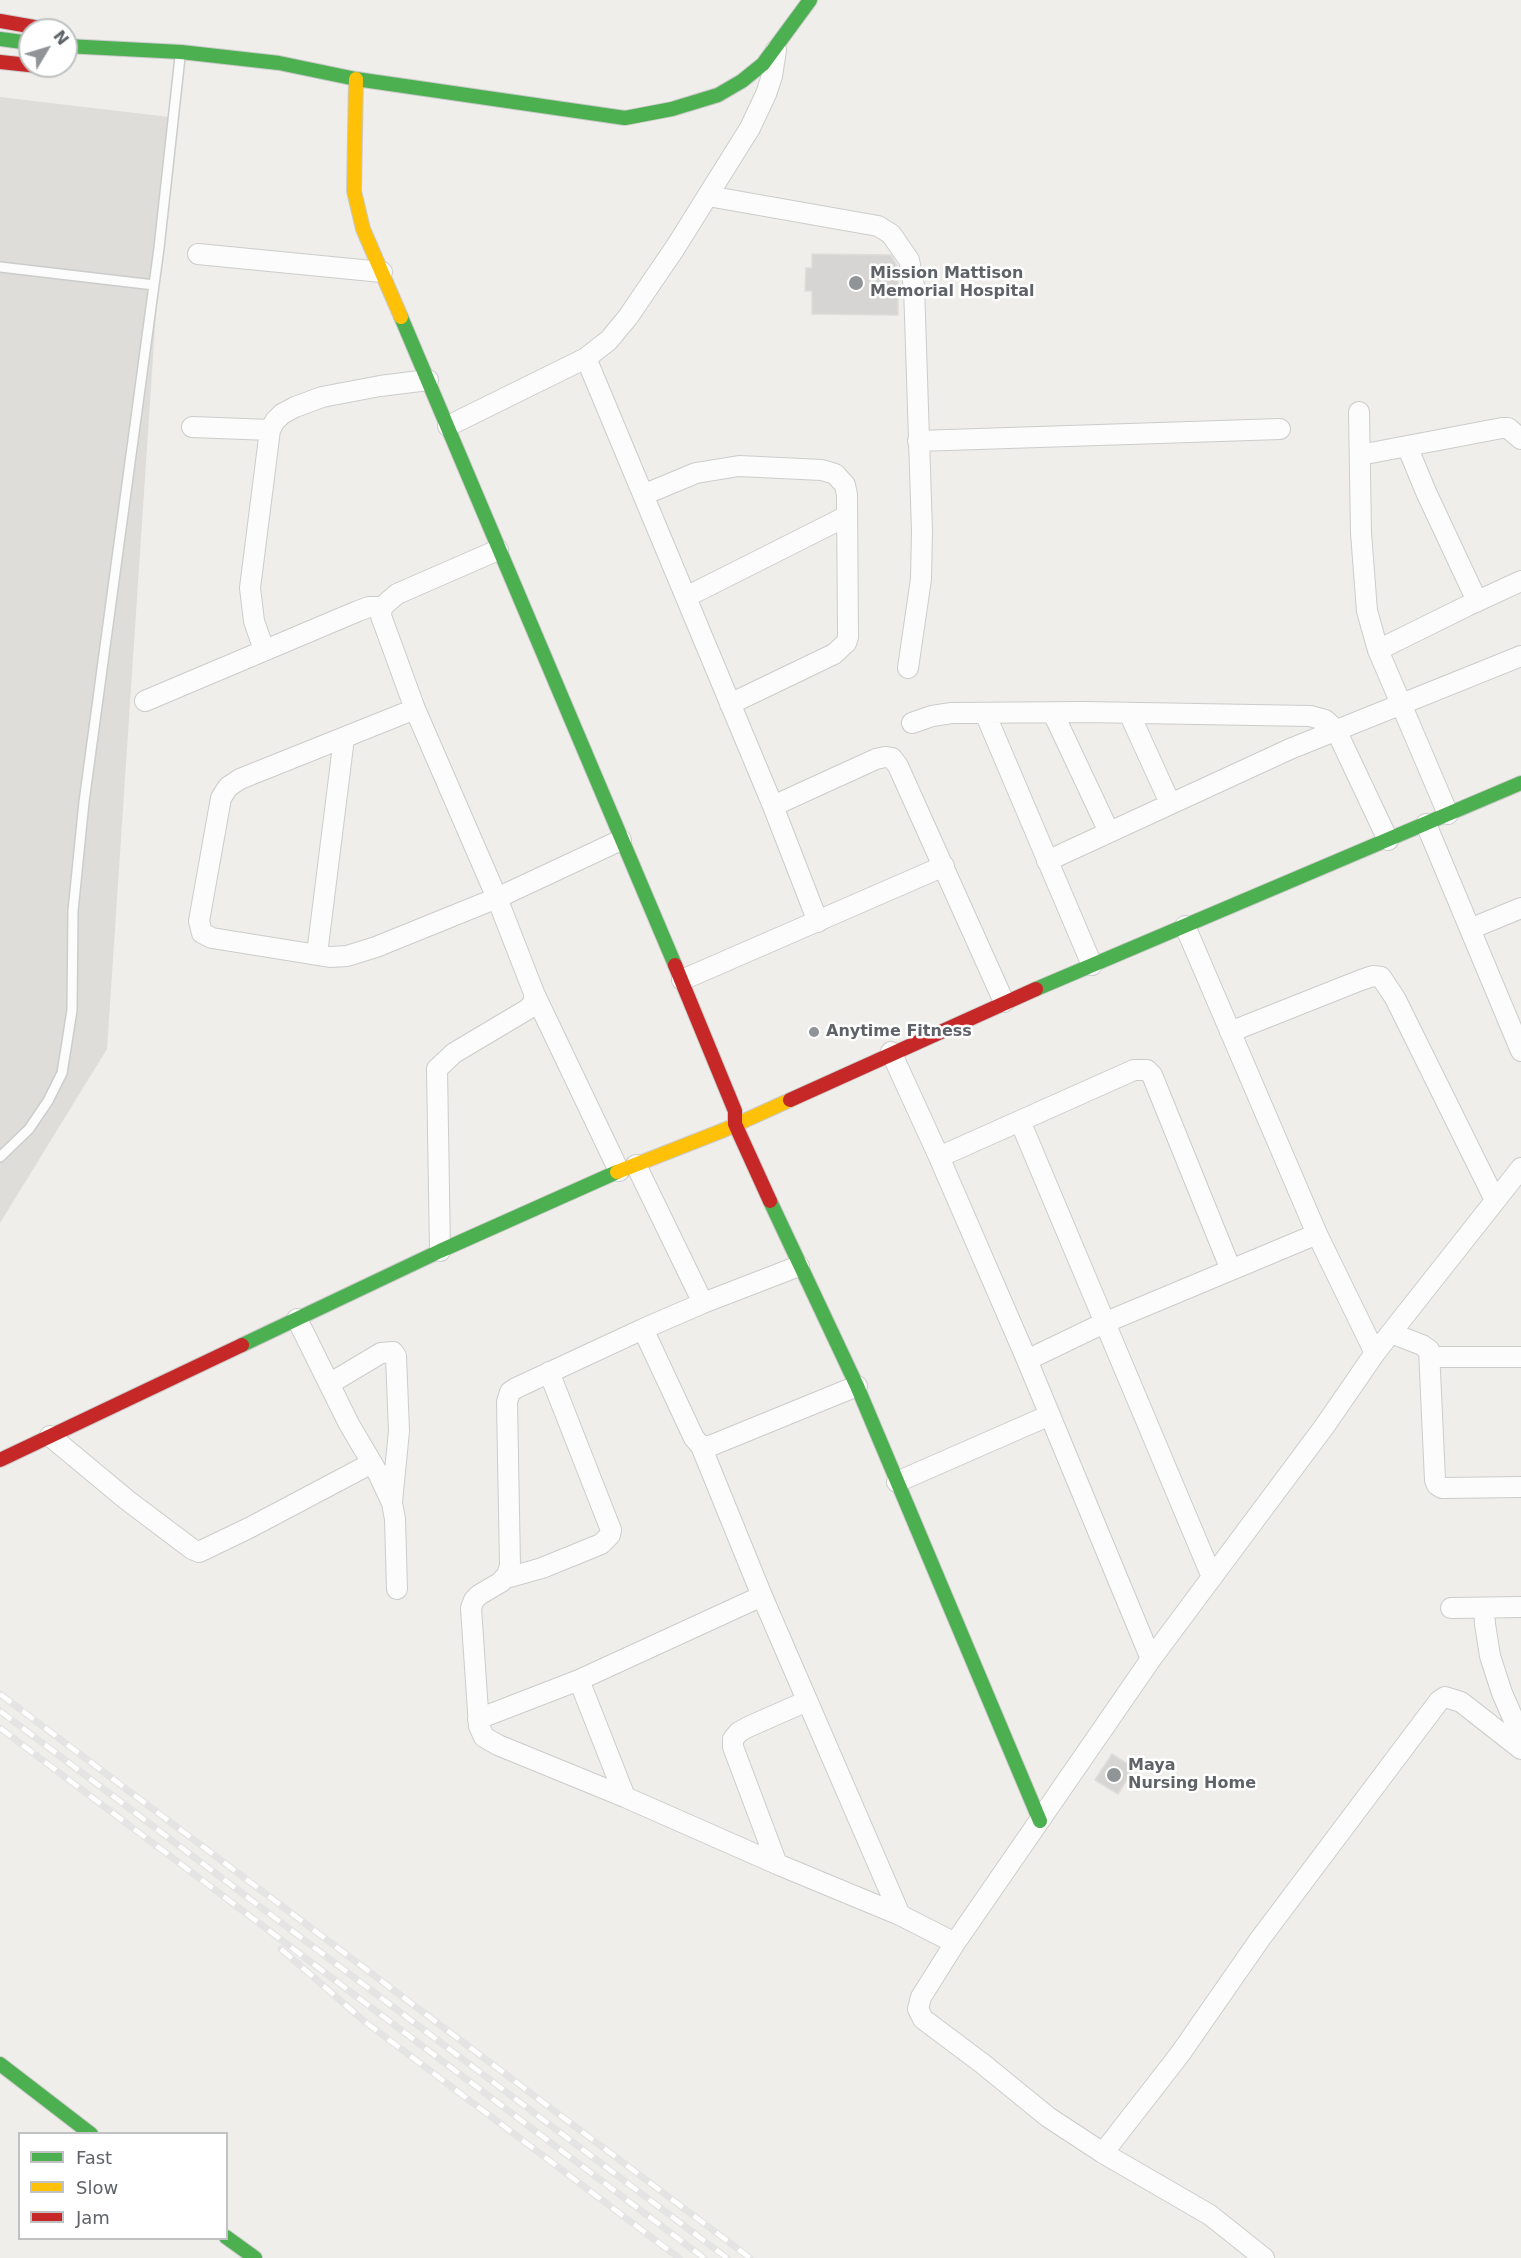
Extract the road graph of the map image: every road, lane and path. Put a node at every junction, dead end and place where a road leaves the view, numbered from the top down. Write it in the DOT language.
graph roads {
  1 [pos="810,0"];
  2 [pos="0,21"];
  3 [pos="18,24"];
  4 [pos="78,42"];
  5 [pos="777,45"];
  6 [pos="78,47"];
  7 [pos="95,49"];
  8 [pos="181,51"];
  9 [pos="78,54"];
  10 [pos="0,62"];
  11 [pos="18,65"];
  12 [pos="356,79"];
  13 [pos="708,196"];
  14 [pos="198,254"];
  15 [pos="0,267"];
  16 [pos="382,272"];
  17 [pos="154,285"];
  18 [pos="586,358"];
  19 [pos="428,380"];
  20 [pos="1359,412"];
  21 [pos="448,426"];
  22 [pos="192,427"];
  23 [pos="1280,429"];
  24 [pos="270,430"];
  25 [pos="1521,439"];
  26 [pos="918,441"];
  27 [pos="1407,446"];
  28 [pos="1360,455"];
  29 [pos="643,495"];
  30 [pos="847,516"];
  31 [pos="498,549"];
  32 [pos="1521,581"];
  33 [pos="686,597"];
  34 [pos="1477,601"];
  35 [pos="382,607"];
  36 [pos="264,650"];
  37 [pos="1378,650"];
  38 [pos="1521,656"];
  39 [pos="908,668"];
  40 [pos="145,700"];
  41 [pos="730,704"];
  42 [pos="1401,704"];
  43 [pos="415,710"];
  44 [pos="986,713"];
  45 [pos="1053,713"];
  46 [pos="1129,713"];
  47 [pos="912,723"];
  48 [pos="1336,730"];
  49 [pos="344,738"];
  50 [pos="1521,783"];
  51 [pos="1170,803"];
  52 [pos="773,806"];
  53 [pos="1448,814"];
  54 [pos="1426,824"];
  55 [pos="1109,832"];
  56 [pos="621,840"];
  57 [pos="1388,840"];
  58 [pos="1047,861"];
  59 [pos="944,866"];
  60 [pos="497,898"];
  61 [pos="1521,908"];
  62 [pos="818,922"];
  63 [pos="1185,926"];
  64 [pos="1470,929"];
  65 [pos="317,954"];
  66 [pos="1092,965"];
  67 [pos="682,980"];
  68 [pos="534,993"];
  69 [pos="1004,1002"];
  70 [pos="1230,1032"];
  71 [pos="1521,1051"];
  72 [pos="891,1052"];
  73 [pos="1020,1121"];
  74 [pos="735,1124"];
  75 [pos="0,1157"];
  76 [pos="939,1157"];
  77 [pos="628,1168"];
  78 [pos="1521,1168"];
  79 [pos="1496,1200"];
  80 [pos="1317,1234"];
  81 [pos="440,1251"];
  82 [pos="799,1266"];
  83 [pos="1231,1270"];
  84 [pos="703,1303"];
  85 [pos="297,1319"];
  86 [pos="1104,1323"];
  87 [pos="643,1329"];
  88 [pos="1390,1333"];
  89 [pos="1375,1353"];
  90 [pos="1430,1357"];
  91 [pos="1521,1357"];
  92 [pos="1027,1360"];
  93 [pos="549,1372"];
  94 [pos="328,1384"];
  95 [pos="856,1386"];
  96 [pos="1050,1415"];
  97 [pos="50,1436"];
  98 [pos="701,1446"];
  99 [pos="0,1460"];
  100 [pos="372,1463"];
  101 [pos="897,1482"];
  102 [pos="1521,1487"];
  103 [pos="392,1503"];
  104 [pos="1212,1577"];
  105 [pos="503,1579"];
  106 [pos="397,1589"];
  107 [pos="762,1596"];
  108 [pos="1521,1607"];
  109 [pos="1451,1608"];
  110 [pos="1484,1608"];
  111 [pos="1151,1659"];
  112 [pos="579,1680"];
  113 [pos="807,1701"];
  114 [pos="478,1719"];
  115 [pos="1521,1730"];
  116 [pos="1521,1749"];
  117 [pos="625,1797"];
  118 [pos="1040,1821"];
  119 [pos="777,1864"];
  120 [pos="900,1915"];
  121 [pos="955,1943"];
  122 [pos="0,2064"];
  123 [pos="90,2132"];
  124 [pos="1103,2153"];
  125 [pos="228,2238"];
  126 [pos="255,2258"];
  127 [pos="1264,2258"];
  1 -- 5 [label="street"];
  2 -- 3 [label="street"];
  4 -- 7 [label="street"];
  5 -- 12 [label="street"];
  5 -- 13 [label="street"];
  6 -- 7 [label="street"];
  7 -- 8 [label="street"];
  7 -- 9 [label="street"];
  8 -- 12 [label="street"];
  8 -- 17 [label="lane"];
  10 -- 11 [label="street"];
  12 -- 16 [label="street"];
  13 -- 18 [label="street"];
  13 -- 26 [label="street"];
  14 -- 16 [label="street"];
  15 -- 17 [label="lane"];
  16 -- 19 [label="street"];
  17 -- 75 [label="lane"];
  18 -- 21 [label="street"];
  18 -- 29 [label="street"];
  19 -- 21 [label="street"];
  19 -- 24 [label="street"];
  20 -- 28 [label="street"];
  21 -- 31 [label="street"];
  22 -- 24 [label="street"];
  23 -- 26 [label="street"];
  24 -- 36 [label="street"];
  25 -- 27 [label="street"];
  26 -- 39 [label="street"];
  27 -- 28 [label="street"];
  27 -- 34 [label="street"];
  28 -- 37 [label="street"];
  29 -- 30 [label="street"];
  29 -- 33 [label="street"];
  30 -- 33 [label="street"];
  30 -- 41 [label="street"];
  31 -- 35 [label="street"];
  31 -- 56 [label="street"];
  32 -- 34 [label="street"];
  33 -- 41 [label="street"];
  34 -- 37 [label="street"];
  35 -- 36 [label="street"];
  35 -- 43 [label="street"];
  36 -- 40 [label="street"];
  37 -- 42 [label="street"];
  38 -- 42 [label="street"];
  41 -- 52 [label="street"];
  42 -- 48 [label="street"];
  42 -- 53 [label="street"];
  43 -- 49 [label="street"];
  43 -- 60 [label="street"];
  44 -- 45 [label="street"];
  44 -- 47 [label="street"];
  44 -- 58 [label="street"];
  45 -- 46 [label="street"];
  45 -- 55 [label="street"];
  46 -- 48 [label="street"];
  46 -- 51 [label="street"];
  48 -- 51 [label="street"];
  48 -- 57 [label="street"];
  49 -- 65 [label="street"];
  49 -- 65 [label="street"];
  50 -- 53 [label="street"];
  51 -- 55 [label="street"];
  52 -- 59 [label="street"];
  52 -- 62 [label="street"];
  53 -- 54 [label="street"];
  54 -- 57 [label="street"];
  54 -- 64 [label="street"];
  55 -- 58 [label="street"];
  56 -- 60 [label="street"];
  56 -- 67 [label="street"];
  57 -- 63 [label="street"];
  58 -- 66 [label="street"];
  59 -- 62 [label="street"];
  59 -- 69 [label="street"];
  60 -- 65 [label="street"];
  60 -- 68 [label="street"];
  61 -- 64 [label="street"];
  62 -- 67 [label="street"];
  63 -- 66 [label="street"];
  63 -- 70 [label="street"];
  64 -- 71 [label="street"];
  66 -- 69 [label="street"];
  67 -- 74 [label="street"];
  68 -- 77 [label="street"];
  68 -- 81 [label="street"];
  69 -- 72 [label="street"];
  70 -- 79 [label="street"];
  70 -- 80 [label="street"];
  72 -- 74 [label="street"];
  72 -- 76 [label="street"];
  73 -- 76 [label="street"];
  73 -- 83 [label="street"];
  73 -- 86 [label="street"];
  74 -- 77 [label="street"];
  74 -- 82 [label="street"];
  76 -- 92 [label="street"];
  77 -- 81 [label="street"];
  77 -- 84 [label="street"];
  78 -- 79 [label="street"];
  79 -- 88 [label="street"];
  80 -- 83 [label="street"];
  80 -- 89 [label="street"];
  81 -- 85 [label="street"];
  82 -- 84 [label="street"];
  82 -- 95 [label="street"];
  83 -- 86 [label="street"];
  84 -- 87 [label="street"];
  85 -- 94 [label="street"];
  85 -- 97 [label="street"];
  86 -- 92 [label="street"];
  86 -- 104 [label="street"];
  87 -- 93 [label="street"];
  87 -- 98 [label="street"];
  88 -- 89 [label="street"];
  88 -- 90 [label="street"];
  89 -- 104 [label="street"];
  90 -- 91 [label="street"];
  90 -- 102 [label="street"];
  92 -- 96 [label="street"];
  93 -- 105 [label="street"];
  93 -- 105 [label="street"];
  94 -- 100 [label="street"];
  94 -- 103 [label="street"];
  95 -- 98 [label="street"];
  95 -- 101 [label="street"];
  96 -- 101 [label="street"];
  96 -- 111 [label="street"];
  97 -- 99 [label="street"];
  97 -- 100 [label="street"];
  98 -- 107 [label="street"];
  100 -- 103 [label="street"];
  101 -- 118 [label="street"];
  103 -- 106 [label="street"];
  104 -- 111 [label="street"];
  105 -- 114 [label="street"];
  107 -- 112 [label="street"];
  107 -- 113 [label="street"];
  108 -- 110 [label="street"];
  109 -- 110 [label="street"];
  110 -- 115 [label="street"];
  111 -- 118 [label="street"];
  112 -- 114 [label="street"];
  112 -- 117 [label="street"];
  113 -- 119 [label="street"];
  113 -- 120 [label="street"];
  114 -- 117 [label="street"];
  116 -- 124 [label="street"];
  117 -- 119 [label="street"];
  118 -- 121 [label="street"];
  119 -- 120 [label="street"];
  120 -- 121 [label="street"];
  121 -- 124 [label="street"];
  122 -- 123 [label="street"];
  124 -- 127 [label="street"];
  125 -- 126 [label="street"];
}
